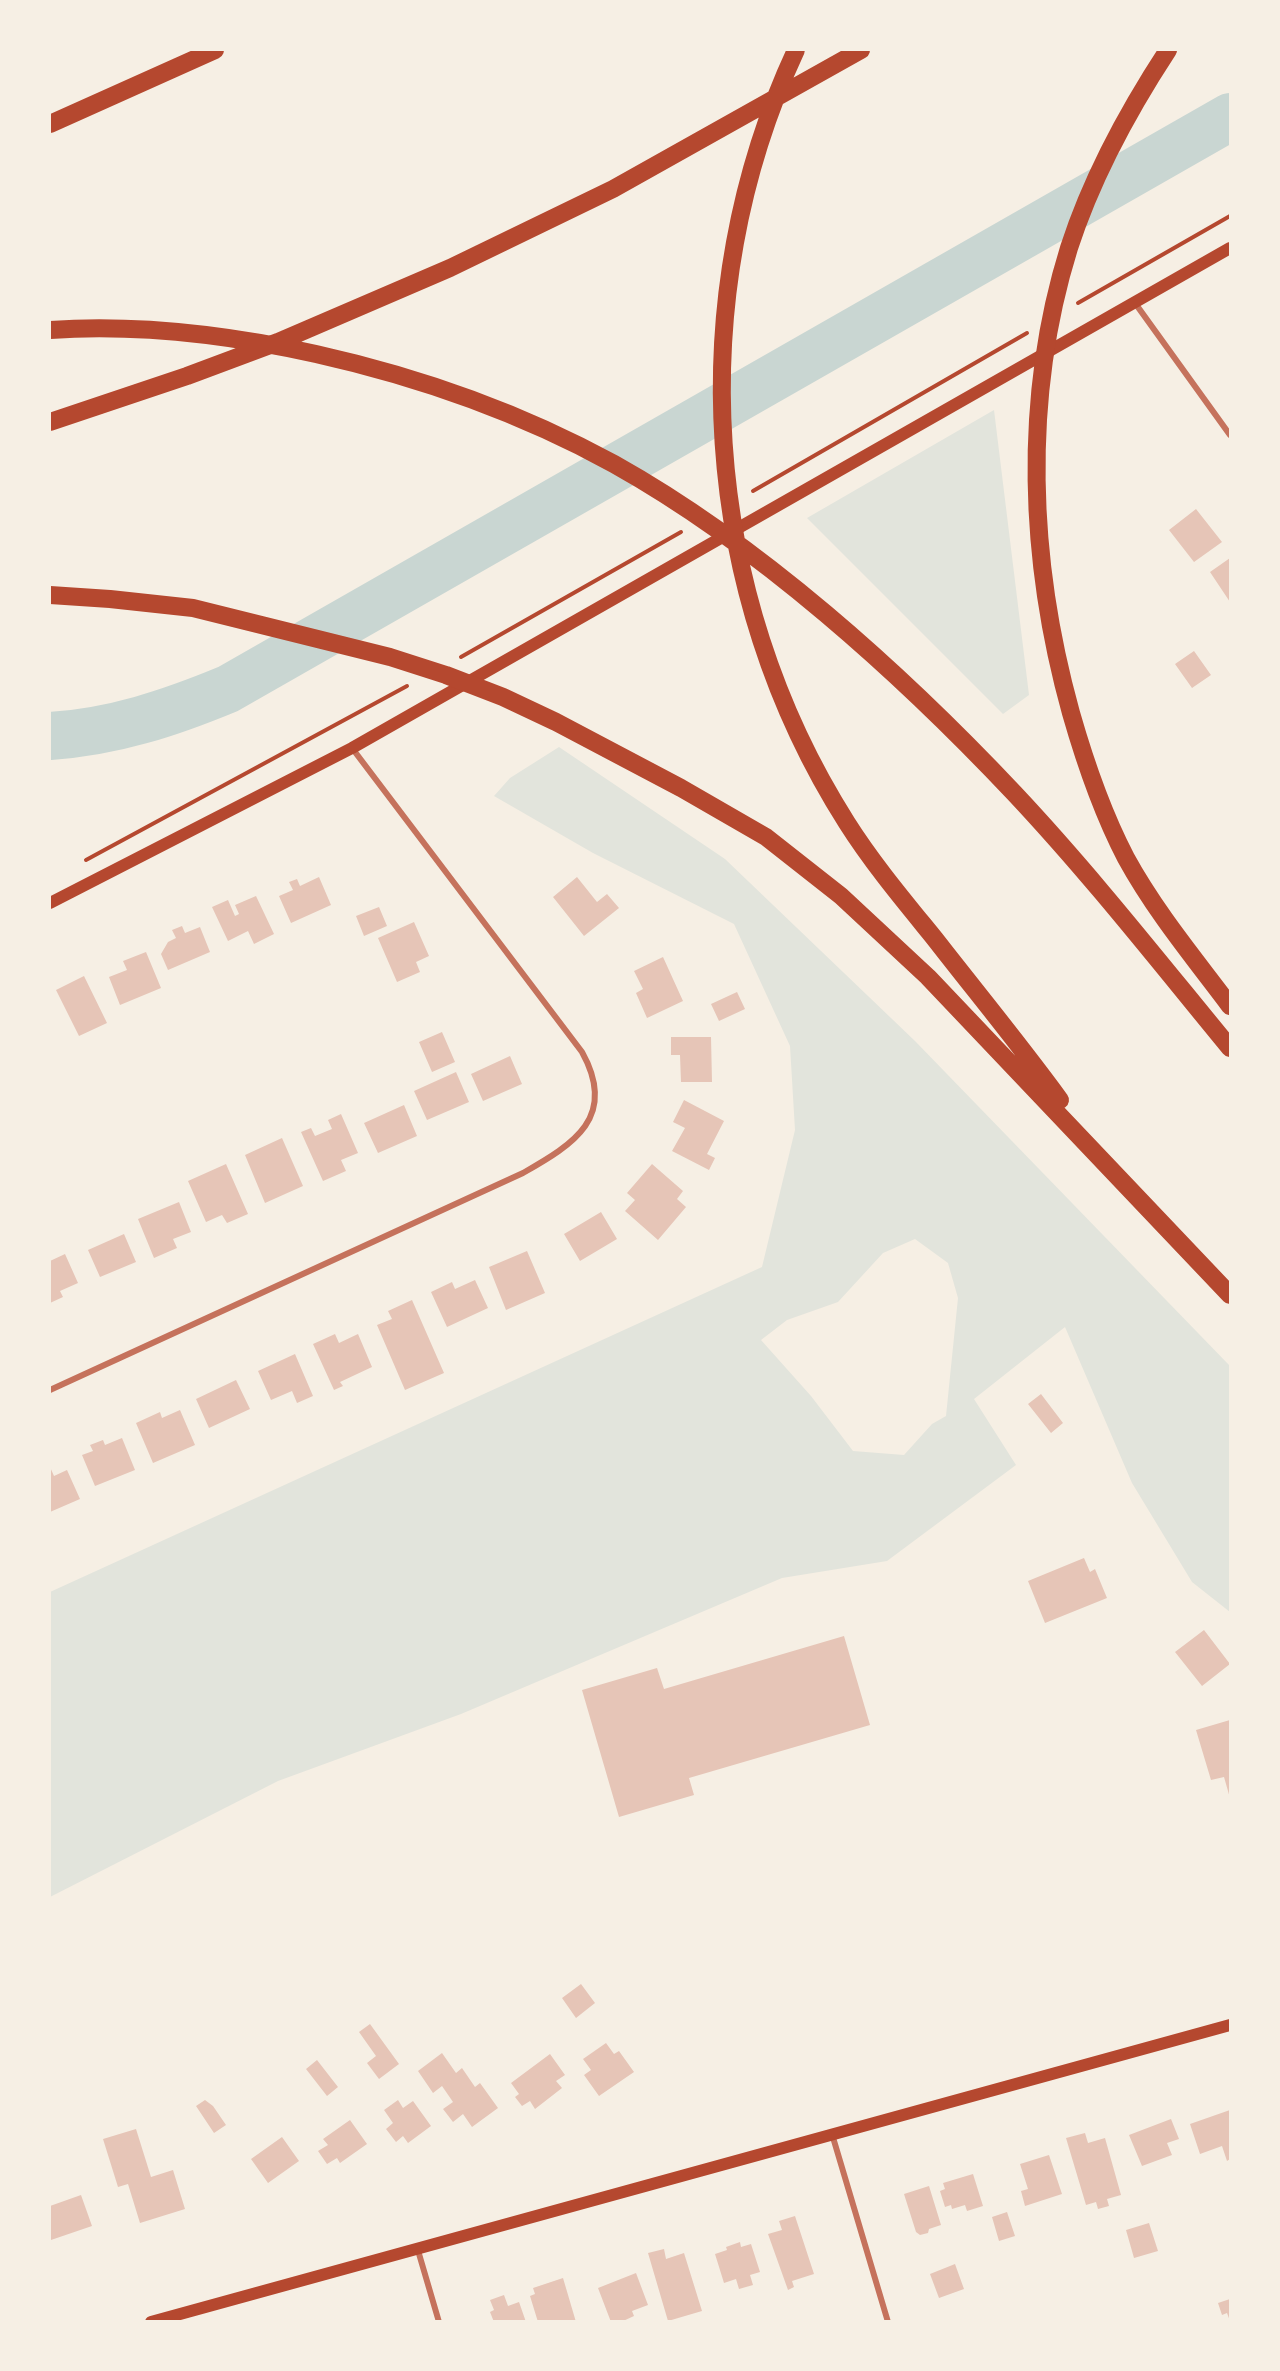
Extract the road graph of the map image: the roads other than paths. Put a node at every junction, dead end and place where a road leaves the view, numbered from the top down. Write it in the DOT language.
graph roads {
  1 [pos="215,50"];
  2 [pos="796,50"];
  3 [pos="861,50"];
  4 [pos="1168,50"];
  5 [pos="50,124"];
  6 [pos="1230,248"];
  7 [pos="1135,303"];
  8 [pos="50,330"];
  9 [pos="50,422"];
  10 [pos="1230,435"];
  11 [pos="50,595"];
  12 [pos="352,748"];
  13 [pos="50,903"];
  14 [pos="1230,1006"];
  15 [pos="1230,1048"];
  16 [pos="1094,1151"];
  17 [pos="1230,1295"];
  18 [pos="50,1390"];
  19 [pos="1230,2025"];
  20 [pos="832,2134"];
  21 [pos="417,2247"];
  22 [pos="151,2322"];
  23 [pos="439,2322"];
  24 [pos="888,2322"];
  1 -- 5 [label="highway"];
  2 -- 16 [label="highway"];
  3 -- 9 [label="highway"];
  4 -- 14 [label="highway"];
  6 -- 7 [label="main road"];
  7 -- 10 [label="street"];
  7 -- 12 [label="main road"];
  8 -- 15 [label="highway"];
  11 -- 16 [label="highway"];
  12 -- 13 [label="main road"];
  12 -- 18 [label="street"];
  16 -- 17 [label="highway"];
  19 -- 20 [label="main road"];
  20 -- 21 [label="main road"];
  20 -- 24 [label="street"];
  21 -- 22 [label="main road"];
  21 -- 23 [label="street"];
}
